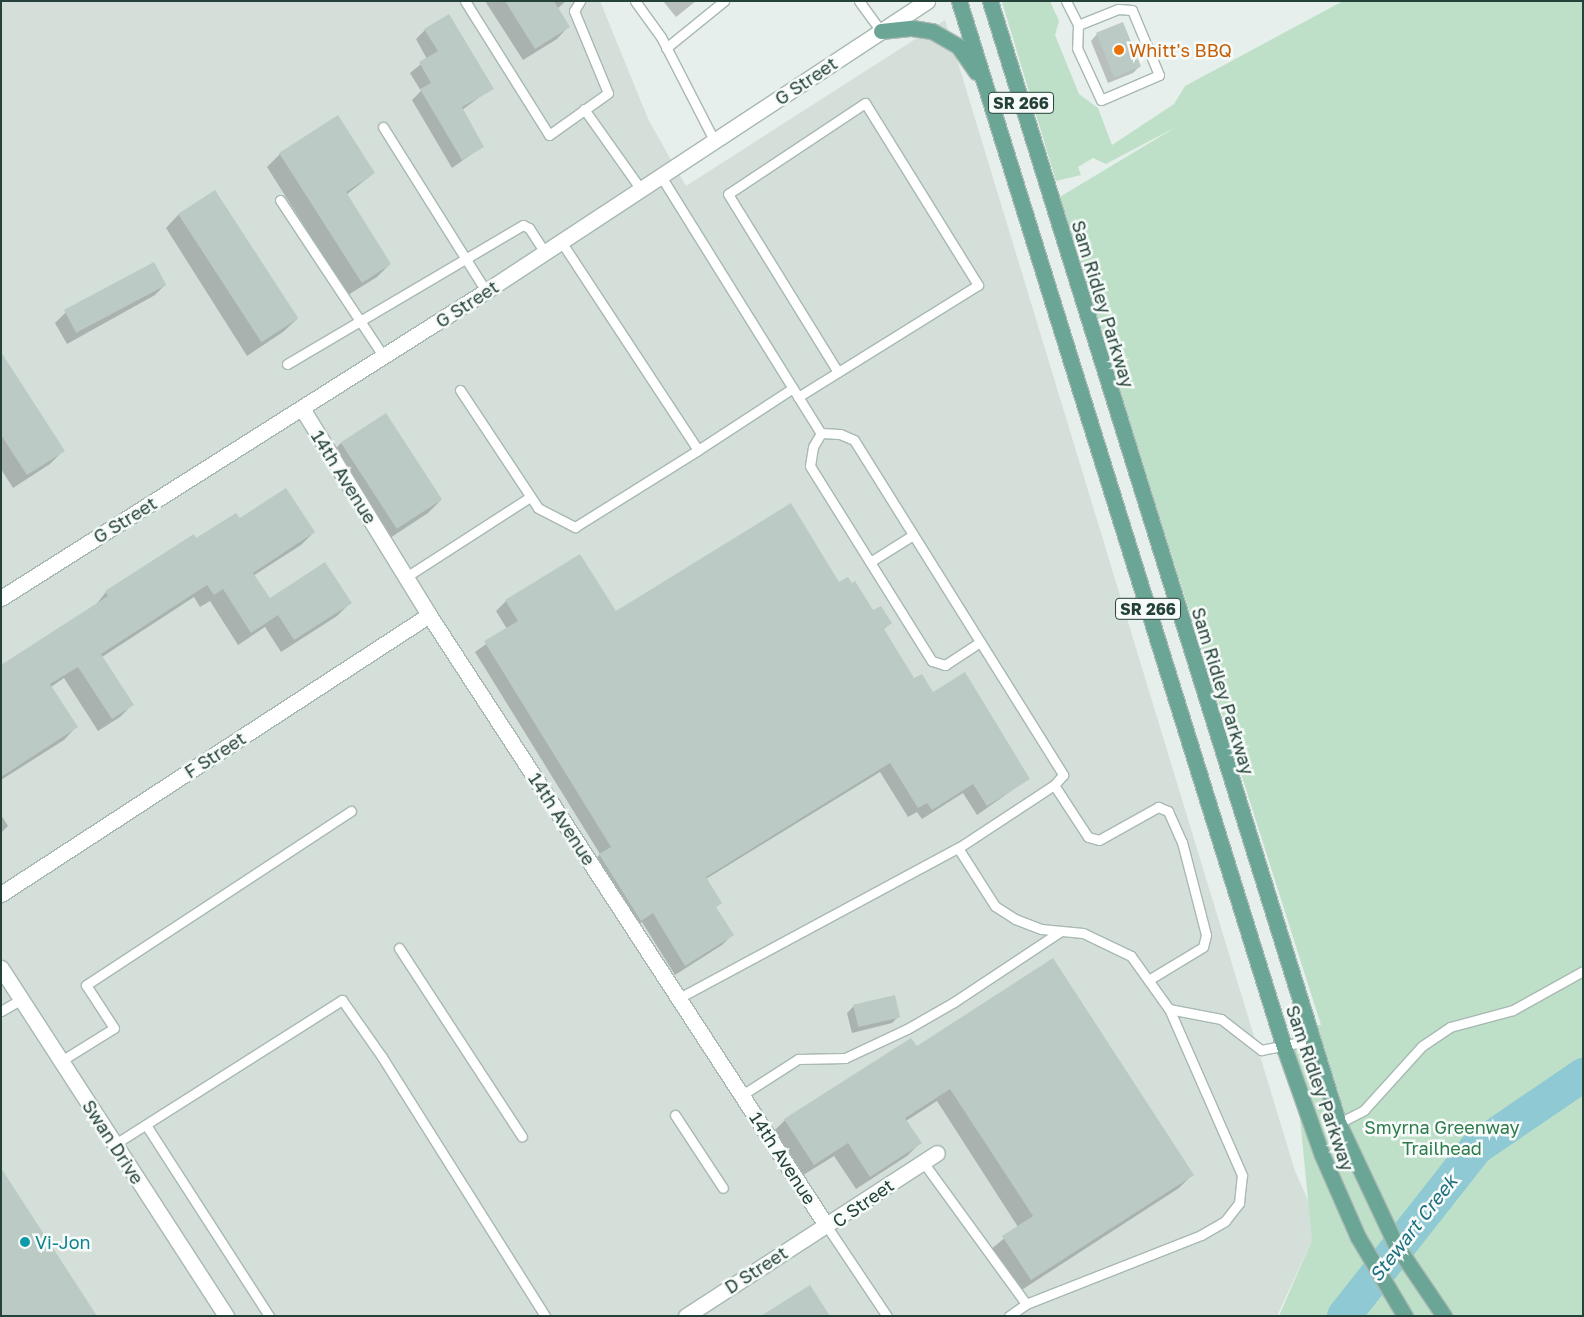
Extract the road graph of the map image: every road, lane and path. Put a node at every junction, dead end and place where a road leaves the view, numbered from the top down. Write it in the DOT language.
graph roads {
  1 [pos="466,1"];
  2 [pos="580,1"];
  3 [pos="635,1"];
  4 [pos="724,1"];
  5 [pos="858,1"];
  6 [pos="928,1"];
  7 [pos="959,1"];
  8 [pos="990,1"];
  9 [pos="1066,1"];
  10 [pos="1078,24"];
  11 [pos="881,31"];
  12 [pos="666,48"];
  13 [pos="985,85"];
  14 [pos="584,109"];
  15 [pos="384,127"];
  16 [pos="715,142"];
  17 [pos="662,178"];
  18 [pos="642,191"];
  19 [pos="280,200"];
  20 [pos="562,242"];
  21 [pos="545,253"];
  22 [pos="465,258"];
  23 [pos="486,291"];
  24 [pos="358,319"];
  25 [pos="384,357"];
  26 [pos="287,364"];
  27 [pos="838,372"];
  28 [pos="793,388"];
  29 [pos="460,390"];
  30 [pos="798,397"];
  31 [pos="302,410"];
  32 [pos="821,433"];
  33 [pos="698,450"];
  34 [pos="530,497"];
  35 [pos="913,535"];
  36 [pos="870,562"];
  37 [pos="406,577"];
  38 [pos="1,598"];
  39 [pos="429,615"];
  40 [pos="980,642"];
  41 [pos="1054,786"];
  42 [pos="351,811"];
  43 [pos="958,848"];
  44 [pos="1,894"];
  45 [pos="1062,931"];
  46 [pos="399,948"];
  47 [pos="1,968"];
  48 [pos="1583,971"];
  49 [pos="1150,979"];
  50 [pos="679,998"];
  51 [pos="22,999"];
  52 [pos="1169,1009"];
  53 [pos="1,1011"];
  54 [pos="1312,1040"];
  55 [pos="1284,1048"];
  56 [pos="61,1061"];
  57 [pos="742,1095"];
  58 [pos="675,1115"];
  59 [pos="1338,1123"];
  60 [pos="146,1125"];
  61 [pos="522,1137"];
  62 [pos="115,1144"];
  63 [pos="937,1153"];
  64 [pos="923,1162"];
  65 [pos="723,1188"];
  66 [pos="826,1224"];
  67 [pos="1026,1304"];
  68 [pos="225,1316"];
  69 [pos="269,1316"];
  70 [pos="545,1316"];
  71 [pos="686,1316"];
  72 [pos="887,1316"];
  73 [pos="1009,1316"];
  74 [pos="1405,1316"];
  75 [pos="1444,1316"];
  1 -- 14 [label="lane"];
  2 -- 14 [label="lane"];
  3 -- 12 [label="lane"];
  4 -- 12 [label="lane"];
  5 -- 11 [label="lane"];
  6 -- 11 [label="street, G Street"];
  7 -- 13 [label="main road, Sam Ridley Parkway / SR 266"];
  8 -- 54 [label="main road, Sam Ridley Parkway / SR 266"];
  9 -- 10 [label="lane"];
  10 -- 10 [label="lane"];
  11 -- 13 [label="main road"];
  11 -- 16 [label="street, G Street"];
  12 -- 16 [label="lane"];
  13 -- 55 [label="main road, Sam Ridley Parkway / SR 266"];
  14 -- 18 [label="lane"];
  15 -- 22 [label="lane"];
  16 -- 17 [label="street, G Street"];
  17 -- 18 [label="street, G Street"];
  17 -- 28 [label="lane"];
  18 -- 20 [label="street, G Street"];
  19 -- 24 [label="lane"];
  20 -- 21 [label="street, G Street"];
  20 -- 33 [label="lane"];
  21 -- 22 [label="lane"];
  21 -- 23 [label="street, G Street"];
  22 -- 23 [label="lane"];
  22 -- 24 [label="lane"];
  23 -- 25 [label="street, G Street"];
  24 -- 25 [label="lane"];
  24 -- 26 [label="lane"];
  25 -- 31 [label="street, G Street"];
  27 -- 27 [label="lane"];
  27 -- 30 [label="lane"];
  28 -- 30 [label="lane"];
  28 -- 33 [label="lane"];
  29 -- 34 [label="lane"];
  30 -- 32 [label="lane"];
  31 -- 37 [label="street, 14th Avenue"];
  31 -- 38 [label="street, G Street"];
  32 -- 35 [label="lane"];
  32 -- 36 [label="lane"];
  33 -- 34 [label="lane"];
  34 -- 37 [label="lane"];
  35 -- 36 [label="lane"];
  35 -- 40 [label="lane"];
  36 -- 40 [label="lane"];
  37 -- 39 [label="street, 14th Avenue"];
  39 -- 44 [label="street, F Street"];
  39 -- 50 [label="street, 14th Avenue"];
  40 -- 41 [label="lane"];
  41 -- 43 [label="lane"];
  41 -- 49 [label="lane"];
  42 -- 56 [label="lane"];
  43 -- 45 [label="lane"];
  43 -- 50 [label="lane"];
  45 -- 49 [label="lane"];
  45 -- 57 [label="lane"];
  46 -- 61 [label="lane"];
  47 -- 51 [label="street, Swan Drive"];
  48 -- 59 [label="lane"];
  49 -- 52 [label="lane"];
  50 -- 57 [label="street, 14th Avenue"];
  51 -- 53 [label="lane"];
  51 -- 56 [label="street, Swan Drive"];
  52 -- 55 [label="lane"];
  52 -- 67 [label="lane"];
  54 -- 55 [label="lane"];
  54 -- 59 [label="main road, Sam Ridley Parkway / SR 266"];
  55 -- 74 [label="main road, Sam Ridley Parkway / SR 266"];
  56 -- 62 [label="street, Swan Drive"];
  57 -- 66 [label="street, 14th Avenue"];
  58 -- 65 [label="lane"];
  59 -- 75 [label="main road, Sam Ridley Parkway / SR 266"];
  60 -- 62 [label="lane"];
  60 -- 69 [label="lane"];
  60 -- 70 [label="lane"];
  62 -- 68 [label="street, Swan Drive"];
  63 -- 64 [label="street, C Street"];
  64 -- 66 [label="street, C Street"];
  64 -- 67 [label="lane"];
  66 -- 71 [label="street, D Street"];
  66 -- 72 [label="lane, C Street"];
  67 -- 73 [label="lane"];
}
